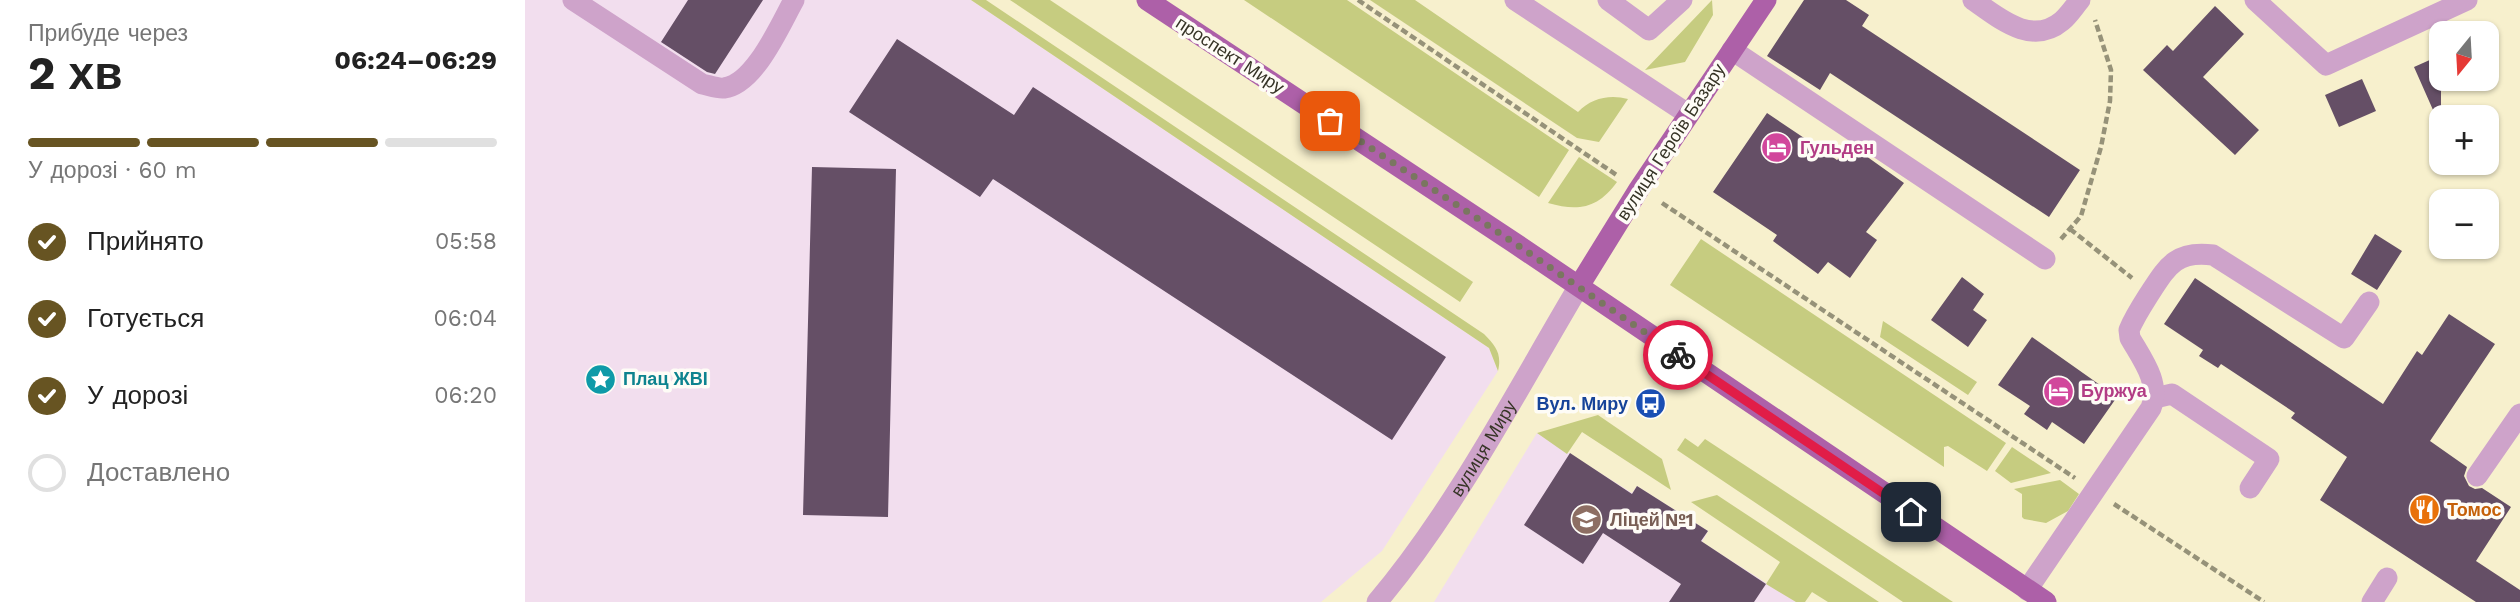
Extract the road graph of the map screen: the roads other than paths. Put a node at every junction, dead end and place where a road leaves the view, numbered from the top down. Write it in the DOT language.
graph roads {
  1 [pos="573,0"];
  2 [pos="794,0"];
  3 [pos="1147,0"];
  4 [pos="1515,0"];
  5 [pos="1608,0"];
  6 [pos="1682,0"];
  7 [pos="1766,0"];
  8 [pos="1973,0"];
  9 [pos="2080,0"];
  10 [pos="2255,0"];
  11 [pos="2467,0"];
  12 [pos="1732,50"];
  13 [pos="1688,114"];
  14 [pos="2045,259"];
  15 [pos="1579,286"];
  16 [pos="2369,302"];
  17 [pos="2155,398"];
  18 [pos="2520,414"];
  19 [pos="2477,476"];
  20 [pos="2251,488"];
  21 [pos="2387,578"];
  22 [pos="2027,590"];
  23 [pos="1377,602"];
  24 [pos="2046,602"];
  25 [pos="2372,602"];
  1 -- 2 [label="street"];
  3 -- 15 [label="main road, проспект Миру"];
  4 -- 13 [label="street"];
  5 -- 6 [label="street"];
  7 -- 12 [label="main road, вулиця Героїв Базару"];
  8 -- 9 [label="street"];
  10 -- 11 [label="street"];
  12 -- 13 [label="main road, вулиця Героїв Базару"];
  12 -- 14 [label="street"];
  13 -- 15 [label="main road, вулиця Героїв Базару"];
  15 -- 22 [label="main road, проспект Миру"];
  15 -- 23 [label="street, вулиця Миру"];
  16 -- 17 [label="street"];
  17 -- 20 [label="street"];
  17 -- 22 [label="street"];
  18 -- 19 [label="street"];
  21 -- 25 [label="street"];
  22 -- 24 [label="main road, проспект Миру"];
}
